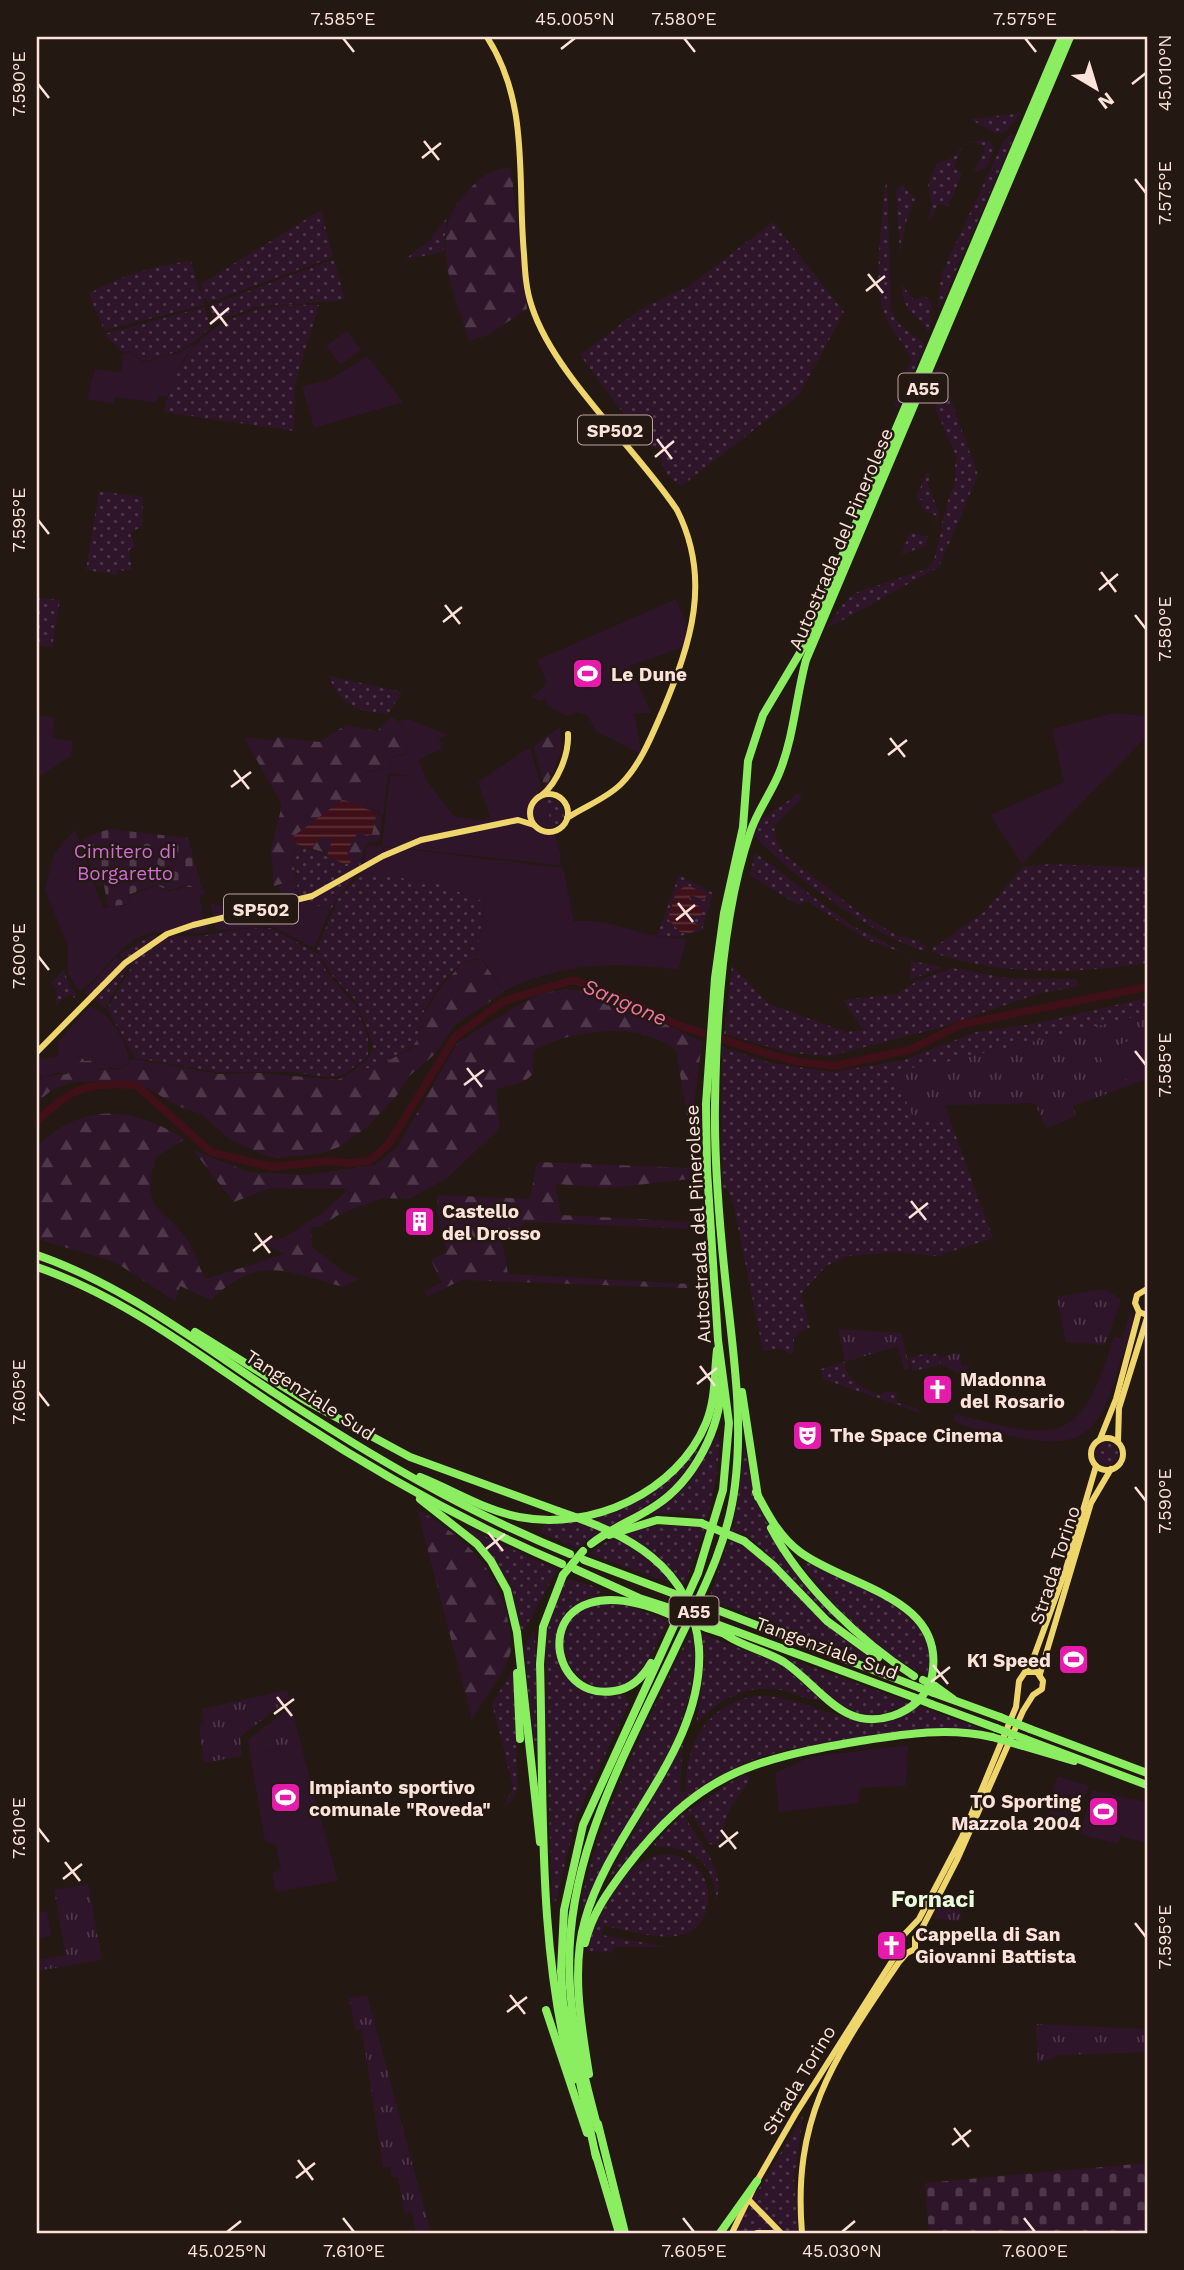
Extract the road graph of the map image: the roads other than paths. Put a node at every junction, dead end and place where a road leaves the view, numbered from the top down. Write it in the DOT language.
graph roads {
  1 [pos="487,37"];
  2 [pos="1062,37"];
  3 [pos="1070,37"];
  4 [pos="568,734"];
  5 [pos="576,738"];
  6 [pos="567,747"];
  7 [pos="556,779"];
  8 [pos="540,796"];
  9 [pos="558,796"];
  10 [pos="597,801"];
  11 [pos="565,803"];
  12 [pos="531,807"];
  13 [pos="567,818"];
  14 [pos="518,820"];
  15 [pos="534,825"];
  16 [pos="719,979"];
  17 [pos="37,1052"];
  18 [pos="37,1255"];
  19 [pos="37,1267"];
  20 [pos="1147,1289"];
  21 [pos="728,1310"];
  22 [pos="157,1312"];
  23 [pos="1139,1312"];
  24 [pos="1147,1317"];
  25 [pos="718,1340"];
  26 [pos="1100,1439"];
  27 [pos="1118,1442"];
  28 [pos="387,1464"];
  29 [pos="1096,1465"];
  30 [pos="1111,1469"];
  31 [pos="413,1492"];
  32 [pos="756,1492"];
  33 [pos="591,1544"];
  34 [pos="570,1554"];
  35 [pos="584,1555"];
  36 [pos="562,1563"];
  37 [pos="575,1569"];
  38 [pos="690,1589"];
  39 [pos="639,1598"];
  40 [pos="655,1608"];
  41 [pos="670,1611"];
  42 [pos="708,1625"];
  43 [pos="517,1632"];
  44 [pos="726,1635"];
  45 [pos="807,1658"];
  46 [pos="1029,1671"];
  47 [pos="1040,1674"];
  48 [pos="914,1676"];
  49 [pos="921,1684"];
  50 [pos="1020,1688"];
  51 [pos="1033,1695"];
  52 [pos="520,1740"];
  53 [pos="1024,1742"];
  54 [pos="1147,1773"];
  55 [pos="1147,1785"];
  56 [pos="547,1896"];
  57 [pos="908,1934"];
  58 [pos="916,1940"];
  59 [pos="899,1948"];
  60 [pos="907,1953"];
  61 [pos="579,1981"];
  62 [pos="546,2010"];
  63 [pos="584,2126"];
  64 [pos="598,2129"];
  65 [pos="596,2157"];
  66 [pos="757,2181"];
  67 [pos="747,2198"];
  68 [pos="619,2233"];
  69 [pos="628,2233"];
  70 [pos="720,2233"];
  71 [pos="732,2233"];
  72 [pos="757,2233"];
  73 [pos="773,2233"];
  74 [pos="781,2233"];
  75 [pos="802,2233"];
  1 -- 10 [label="main road, SP502"];
  2 -- 16 [label="highway, Autostrada del Pinerolese / A55"];
  3 -- 16 [label="highway, Autostrada del Pinerolese / A55"];
  4 -- 6 [label="main road"];
  5 -- 6 [label="main road"];
  6 -- 7 [label="main road"];
  7 -- 8 [label="main road"];
  7 -- 9 [label="main road"];
  8 -- 9 [label="main road"];
  8 -- 12 [label="main road"];
  9 -- 11 [label="main road"];
  10 -- 11 [label="main road"];
  10 -- 13 [label="main road, SP502"];
  11 -- 13 [label="main road"];
  12 -- 14 [label="main road"];
  12 -- 15 [label="main road"];
  13 -- 15 [label="main road, SP502"];
  14 -- 15 [label="main road, SP502"];
  14 -- 17 [label="main road, SP502"];
  16 -- 21 [label="highway, Autostrada del Pinerolese / A55"];
  16 -- 25 [label="highway, Autostrada del Pinerolese / A55"];
  18 -- 22 [label="highway, Tangenziale Sud"];
  19 -- 31 [label="highway, Tangenziale Sud"];
  20 -- 23 [label="main road"];
  21 -- 32 [label="highway"];
  21 -- 64 [label="highway, Autostrada del Pinerolese / A55"];
  22 -- 28 [label="highway, Tangenziale Sud"];
  22 -- 61 [label="highway, bridge"];
  23 -- 24 [label="main road"];
  23 -- 26 [label="main road"];
  24 -- 27 [label="main road"];
  25 -- 28 [label="highway"];
  25 -- 33 [label="highway"];
  25 -- 38 [label="highway, Autostrada del Pinerolese / A55"];
  26 -- 27 [label="main road"];
  26 -- 29 [label="main road"];
  27 -- 30 [label="main road"];
  28 -- 34 [label="highway, Tangenziale Sud"];
  29 -- 30 [label="main road"];
  29 -- 46 [label="main road, Strada Torino"];
  30 -- 47 [label="main road, Strada Torino"];
  31 -- 36 [label="highway, Tangenziale Sud"];
  31 -- 43 [label="highway"];
  32 -- 44 [label="highway"];
  32 -- 48 [label="highway"];
  33 -- 35 [label="highway"];
  33 -- 48 [label="highway, bridge"];
  35 -- 49 [label="highway, Tangenziale Sud / A55, bridge"];
  35 -- 56 [label="highway, bridge"];
  37 -- 39 [label="highway, Tangenziale Sud / A55"];
  38 -- 40 [label="highway"];
  38 -- 65 [label="highway, A55"];
  39 -- 40 [label="highway"];
  39 -- 41 [label="highway, Tangenziale Sud / A55"];
  40 -- 41 [label="highway"];
  41 -- 42 [label="highway, Tangenziale Sud / A55, bridge"];
  42 -- 44 [label="highway"];
  42 -- 45 [label="highway, Tangenziale Sud / A55"];
  43 -- 52 [label="highway"];
  43 -- 56 [label="highway"];
  44 -- 45 [label="highway"];
  45 -- 53 [label="highway, Tangenziale Sud / A55, bridge"];
  46 -- 47 [label="main road"];
  46 -- 50 [label="main road"];
  47 -- 51 [label="main road"];
  48 -- 49 [label="highway"];
  49 -- 54 [label="highway, Tangenziale Sud / A55, bridge"];
  50 -- 51 [label="main road"];
  50 -- 57 [label="main road"];
  51 -- 58 [label="main road"];
  53 -- 55 [label="highway, Tangenziale Sud / A55"];
  53 -- 61 [label="highway, bridge"];
  56 -- 63 [label="highway"];
  57 -- 58 [label="main road"];
  57 -- 59 [label="main road"];
  58 -- 60 [label="main road"];
  59 -- 60 [label="main road"];
  59 -- 66 [label="main road, Strada Torino"];
  60 -- 75 [label="main road, Strada Torino"];
  61 -- 64 [label="highway"];
  62 -- 63 [label="highway"];
  63 -- 65 [label="highway"];
  64 -- 69 [label="highway, A55"];
  65 -- 68 [label="highway, A55"];
  66 -- 67 [label="highway"];
  67 -- 70 [label="highway"];
  67 -- 71 [label="main road"];
  67 -- 74 [label="main road"];
  72 -- 73 [label="main road"];
}
